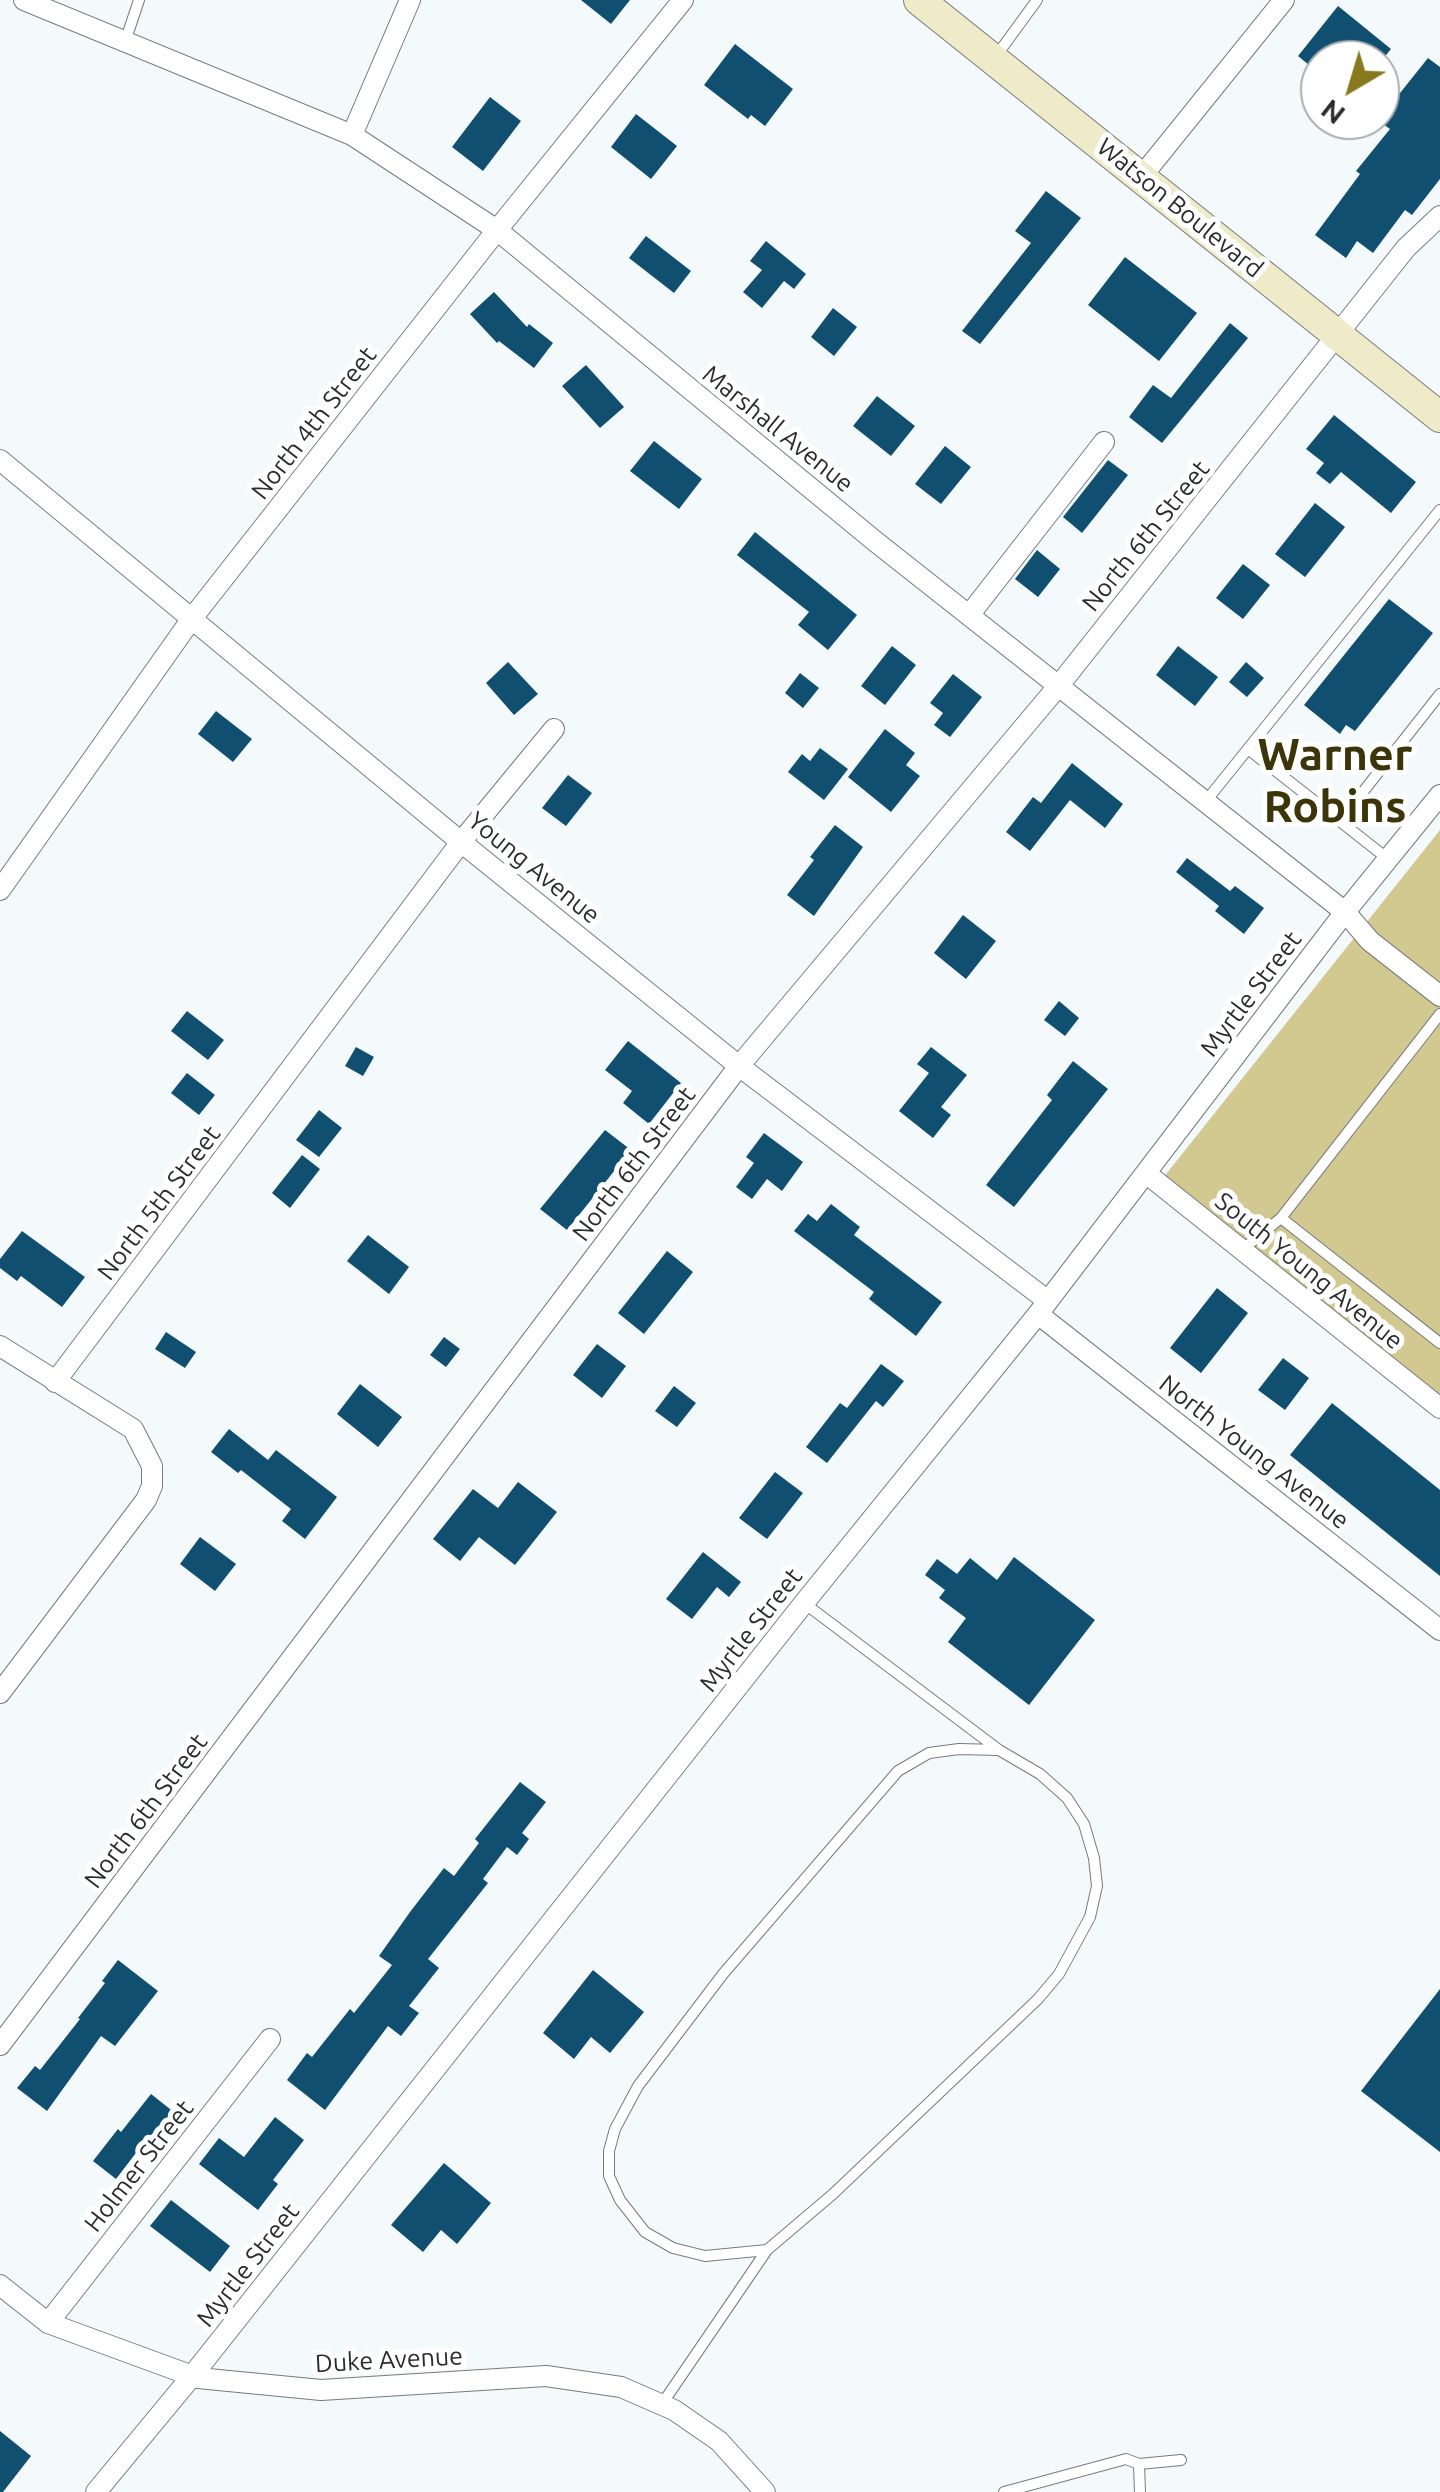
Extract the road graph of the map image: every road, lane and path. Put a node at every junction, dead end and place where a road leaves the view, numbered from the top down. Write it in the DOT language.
graph roads {
  1 [pos="24,0"];
  2 [pos="139,0"];
  3 [pos="410,0"];
  4 [pos="683,0"];
  5 [pos="918,0"];
  6 [pos="1036,0"];
  7 [pos="1284,0"];
  8 [pos="125,42"];
  9 [pos="994,59"];
  10 [pos="352,134"];
  11 [pos="1142,176"];
  12 [pos="1440,216"];
  13 [pos="496,230"];
  14 [pos="1338,338"];
  15 [pos="1440,417"];
  16 [pos="1104,442"];
  17 [pos="0,460"];
  18 [pos="1440,510"];
  19 [pos="970,614"];
  20 [pos="194,617"];
  21 [pos="1060,684"];
  22 [pos="1440,694"];
  23 [pos="554,729"];
  24 [pos="1248,749"];
  25 [pos="1440,795"];
  26 [pos="1206,801"];
  27 [pos="1340,822"];
  28 [pos="462,842"];
  29 [pos="1388,859"];
  30 [pos="0,890"];
  31 [pos="1345,912"];
  32 [pos="1440,996"];
  33 [pos="1440,1014"];
  34 [pos="739,1066"];
  35 [pos="1147,1174"];
  36 [pos="1282,1218"];
  37 [pos="1242,1250"];
  38 [pos="1043,1308"];
  39 [pos="1440,1342"];
  40 [pos="0,1346"];
  41 [pos="54,1382"];
  42 [pos="1440,1408"];
  43 [pos="804,1603"];
  44 [pos="1440,1630"];
  45 [pos="0,1693"];
  46 [pos="999,1750"];
  47 [pos="270,2039"];
  48 [pos="0,2045"];
  49 [pos="767,2250"];
  50 [pos="0,2285"];
  51 [pos="48,2323"];
  52 [pos="192,2376"];
  53 [pos="662,2404"];
  54 [pos="1181,2460"];
  55 [pos="1139,2464"];
  56 [pos="96,2492"];
  57 [pos="765,2492"];
  58 [pos="1004,2492"];
  59 [pos="1140,2492"];
  1 -- 8 [label="street, Marshall Avenue"];
  2 -- 8 [label="lane"];
  3 -- 10 [label="street"];
  4 -- 13 [label="street, North 4th Street"];
  5 -- 9 [label="main road, Watson Boulevard"];
  6 -- 9 [label="lane"];
  7 -- 11 [label="street"];
  8 -- 10 [label="street, Marshall Avenue"];
  9 -- 11 [label="main road, Watson Boulevard"];
  10 -- 13 [label="street, Marshall Avenue"];
  11 -- 14 [label="main road, Watson Boulevard"];
  12 -- 14 [label="street, North 6th Street"];
  13 -- 19 [label="street, Marshall Avenue"];
  13 -- 20 [label="street, North 4th Street"];
  14 -- 15 [label="main road, Watson Boulevard"];
  14 -- 21 [label="street, North 6th Street"];
  16 -- 19 [label="street"];
  17 -- 20 [label="street, Young Avenue"];
  18 -- 24 [label="lane"];
  19 -- 21 [label="street, Marshall Avenue"];
  20 -- 28 [label="street, Young Avenue"];
  20 -- 30 [label="street, North 4th Street"];
  21 -- 26 [label="street, Marshall Avenue"];
  21 -- 34 [label="street, North 6th Street"];
  22 -- 27 [label="lane"];
  23 -- 28 [label="street, North 5th Street"];
  24 -- 26 [label="lane"];
  24 -- 27 [label="lane"];
  25 -- 29 [label="street, Myrtle Street"];
  26 -- 31 [label="street, Marshall Avenue"];
  27 -- 29 [label="lane"];
  28 -- 34 [label="street, Young Avenue"];
  28 -- 41 [label="street, North 5th Street"];
  29 -- 31 [label="street, Myrtle Street"];
  31 -- 32 [label="street, Marshall Avenue"];
  31 -- 35 [label="street, Myrtle Street"];
  33 -- 36 [label="lane"];
  34 -- 38 [label="street, Young Avenue"];
  34 -- 48 [label="street, North 6th Street"];
  35 -- 37 [label="street, South Young Avenue"];
  35 -- 38 [label="street, Myrtle Street"];
  36 -- 37 [label="lane"];
  36 -- 39 [label="lane"];
  37 -- 42 [label="street, South Young Avenue"];
  38 -- 43 [label="street, Myrtle Street"];
  38 -- 44 [label="street, North Young Avenue"];
  40 -- 41 [label="street"];
  41 -- 45 [label="street"];
  43 -- 46 [label="lane"];
  43 -- 52 [label="street, Myrtle Street"];
  46 -- 49 [label="lane"];
  46 -- 49 [label="lane"];
  47 -- 51 [label="street, Holmer Street"];
  49 -- 53 [label="lane"];
  50 -- 51 [label="street, Duke Avenue"];
  51 -- 52 [label="street, Duke Avenue"];
  52 -- 53 [label="street, Duke Avenue"];
  52 -- 56 [label="street, Myrtle Street"];
  53 -- 57 [label="street, Duke Avenue"];
  54 -- 55 [label="lane"];
  55 -- 58 [label="lane"];
  55 -- 59 [label="lane"];
}
